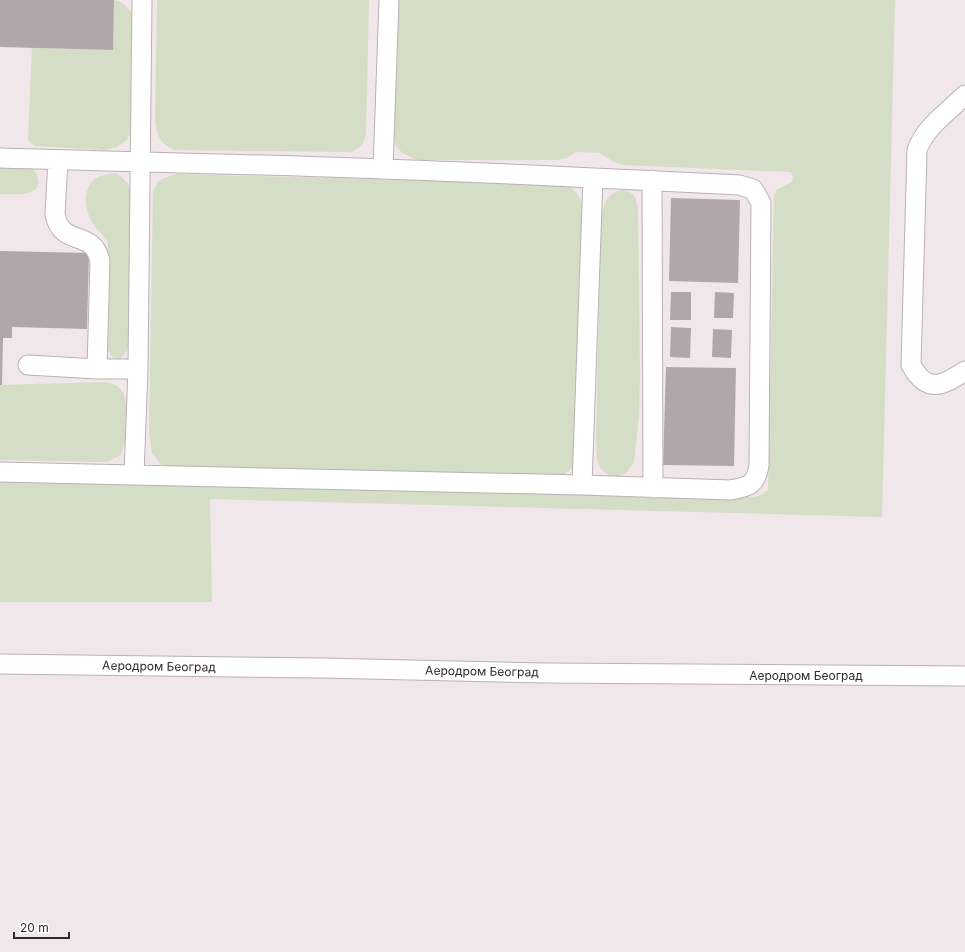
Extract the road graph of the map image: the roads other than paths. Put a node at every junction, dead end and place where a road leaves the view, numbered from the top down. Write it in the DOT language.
graph roads {
  1 [pos="142,0"];
  2 [pos="389,0"];
  3 [pos="965,95"];
  4 [pos="0,158"];
  5 [pos="58,160"];
  6 [pos="139,163"];
  7 [pos="383,169"];
  8 [pos="593,178"];
  9 [pos="652,180"];
  10 [pos="28,365"];
  11 [pos="97,369"];
  12 [pos="138,369"];
  13 [pos="965,371"];
  14 [pos="0,472"];
  15 [pos="134,475"];
  16 [pos="582,485"];
  17 [pos="653,488"];
  18 [pos="0,664"];
  19 [pos="965,676"];
  1 -- 6 [label="street"];
  2 -- 7 [label="street"];
  3 -- 13 [label="street"];
  4 -- 5 [label="street"];
  5 -- 6 [label="street"];
  5 -- 11 [label="street"];
  6 -- 7 [label="street"];
  6 -- 12 [label="street"];
  7 -- 8 [label="street"];
  8 -- 9 [label="street"];
  8 -- 16 [label="street"];
  9 -- 17 [label="street"];
  9 -- 17 [label="street"];
  10 -- 11 [label="street"];
  11 -- 12 [label="street"];
  12 -- 15 [label="street"];
  14 -- 15 [label="street"];
  15 -- 16 [label="street"];
  16 -- 17 [label="street"];
  18 -- 19 [label="street, Аеродром Београд"];
}
